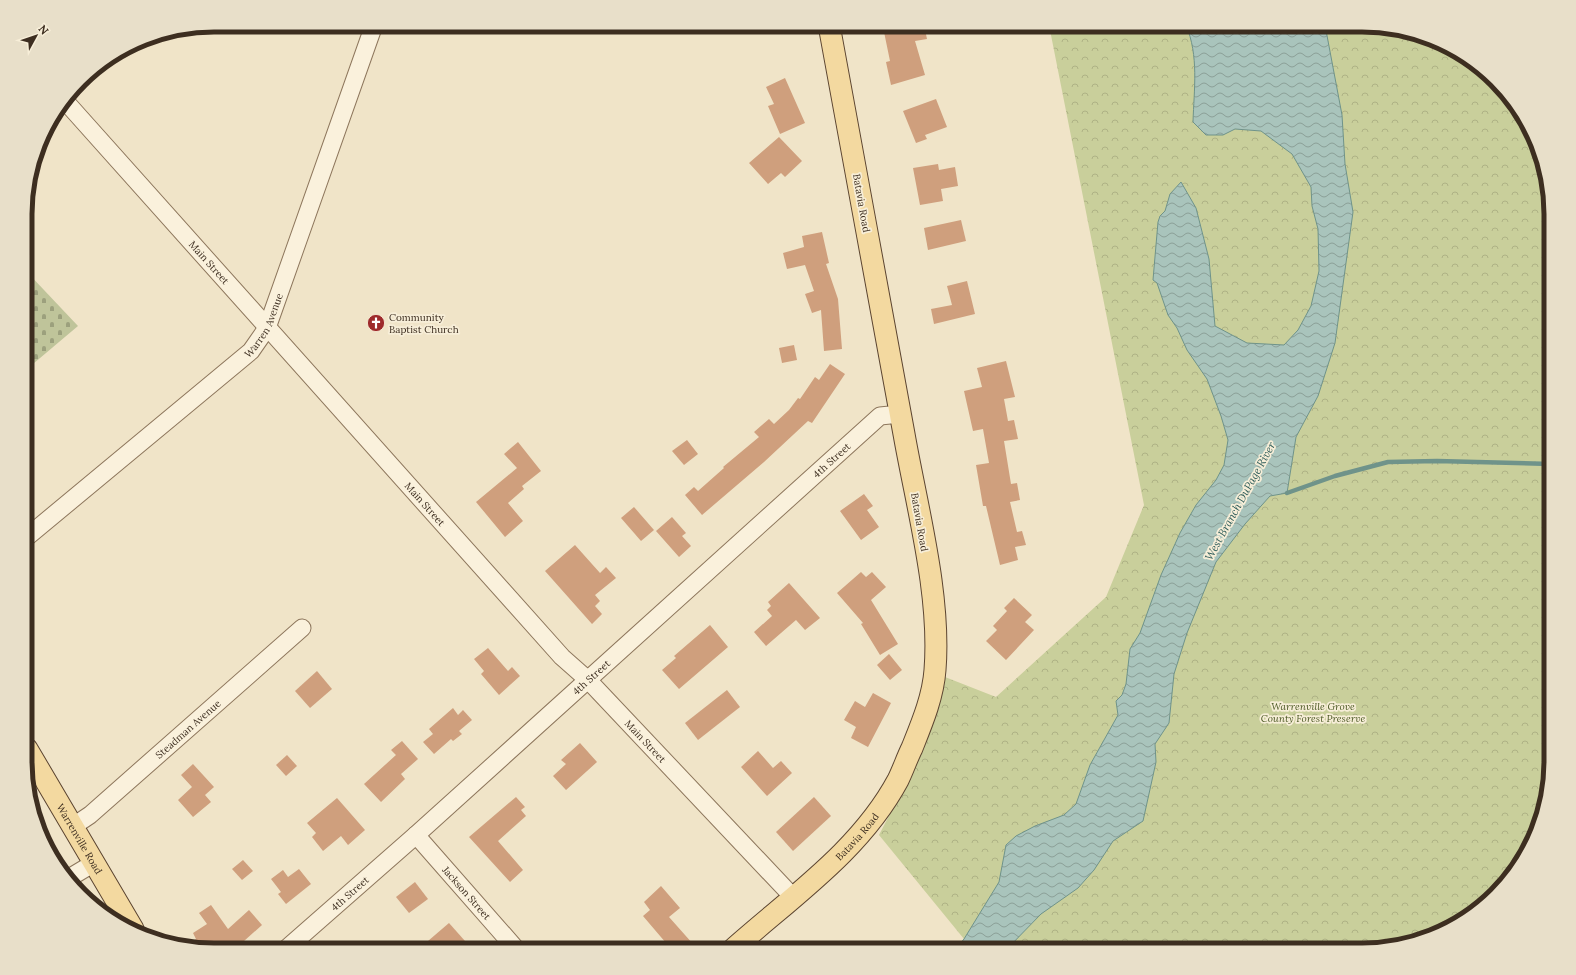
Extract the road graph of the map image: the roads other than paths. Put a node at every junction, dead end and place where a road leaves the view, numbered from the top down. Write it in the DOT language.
graph roads {
  1 [pos="372,32"];
  2 [pos="830,32"];
  3 [pos="69,105"];
  4 [pos="267,328"];
  5 [pos="900,414"];
  6 [pos="32,533"];
  7 [pos="302,628"];
  8 [pos="588,680"];
  9 [pos="32,758"];
  10 [pos="72,826"];
  11 [pos="416,835"];
  12 [pos="94,863"];
  13 [pos="73,876"];
  14 [pos="793,897"];
  15 [pos="129,922"];
  16 [pos="294,943"];
  17 [pos="511,943"];
  18 [pos="740,943"];
  1 -- 4 [label="street, Warren Avenue"];
  2 -- 5 [label="main road, Batavia Road"];
  3 -- 4 [label="street, Main Street"];
  4 -- 6 [label="street, Warren Avenue"];
  4 -- 8 [label="street, Main Street"];
  5 -- 8 [label="street, 4th Street"];
  5 -- 14 [label="main road, Batavia Road"];
  7 -- 10 [label="street, Steadman Avenue"];
  8 -- 11 [label="street, 4th Street"];
  8 -- 14 [label="street, Main Street"];
  9 -- 10 [label="main road, Warrenville Road"];
  10 -- 12 [label="main road, Warrenville Road"];
  11 -- 16 [label="street, 4th Street"];
  11 -- 17 [label="street, Jackson Street"];
  12 -- 13 [label="street"];
  12 -- 15 [label="main road, Warrenville Road"];
  14 -- 18 [label="main road, Batavia Road"];
}
